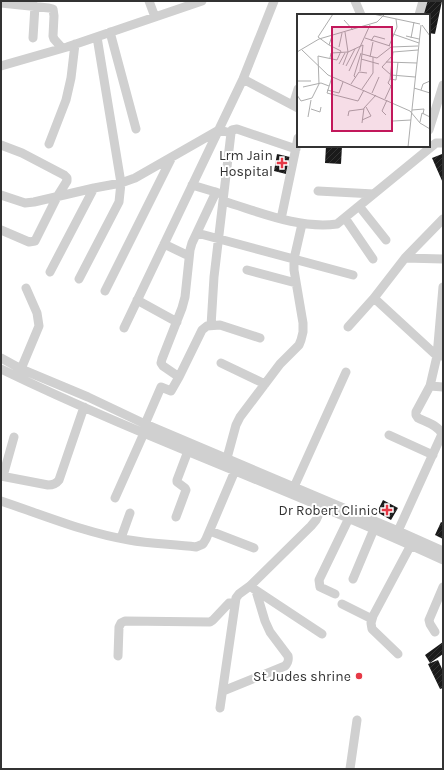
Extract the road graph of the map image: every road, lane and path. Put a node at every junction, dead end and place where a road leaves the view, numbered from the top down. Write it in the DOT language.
graph roads {
  1 [pos="149,1"];
  2 [pos="202,1"];
  3 [pos="274,1"];
  4 [pos="355,1"];
  5 [pos="423,1"];
  6 [pos="1,3"];
  7 [pos="35,6"];
  8 [pos="361,14"];
  9 [pos="419,14"];
  10 [pos="155,17"];
  11 [pos="110,32"];
  12 [pos="97,37"];
  13 [pos="33,38"];
  14 [pos="75,44"];
  15 [pos="62,48"];
  16 [pos="1,66"];
  17 [pos="243,79"];
  18 [pos="443,86"];
  19 [pos="297,95"];
  20 [pos="295,106"];
  21 [pos="430,127"];
  22 [pos="136,129"];
  23 [pos="219,130"];
  24 [pos="231,133"];
  25 [pos="436,142"];
  26 [pos="49,144"];
  27 [pos="297,144"];
  28 [pos="1,145"];
  29 [pos="296,149"];
  30 [pos="172,156"];
  31 [pos="121,183"];
  32 [pos="192,185"];
  33 [pos="94,188"];
  34 [pos="318,191"];
  35 [pos="374,194"];
  36 [pos="1,195"];
  37 [pos="221,196"];
  38 [pos="58,197"];
  39 [pos="359,206"];
  40 [pos="345,218"];
  41 [pos="443,218"];
  42 [pos="281,219"];
  43 [pos="302,224"];
  44 [pos="1,230"];
  45 [pos="197,232"];
  46 [pos="218,238"];
  47 [pos="386,240"];
  48 [pos="164,244"];
  49 [pos="189,256"];
  50 [pos="405,258"];
  51 [pos="294,259"];
  52 [pos="373,259"];
  53 [pos="443,259"];
  54 [pos="247,270"];
  55 [pos="50,272"];
  56 [pos="353,275"];
  57 [pos="79,279"];
  58 [pos="296,283"];
  59 [pos="443,287"];
  60 [pos="26,288"];
  61 [pos="105,291"];
  62 [pos="374,298"];
  63 [pos="137,300"];
  64 [pos="177,322"];
  65 [pos="211,326"];
  66 [pos="348,327"];
  67 [pos="124,328"];
  68 [pos="260,338"];
  69 [pos="440,356"];
  70 [pos="1,358"];
  71 [pos="221,363"];
  72 [pos="1,369"];
  73 [pos="20,369"];
  74 [pos="346,372"];
  75 [pos="179,377"];
  76 [pos="265,384"];
  77 [pos="430,386"];
  78 [pos="443,387"];
  79 [pos="68,388"];
  80 [pos="64,398"];
  81 [pos="84,407"];
  82 [pos="133,418"];
  83 [pos="129,427"];
  84 [pos="144,428"];
  85 [pos="389,435"];
  86 [pos="14,437"];
  87 [pos="188,451"];
  88 [pos="433,455"];
  89 [pos="227,458"];
  90 [pos="236,467"];
  91 [pos="2,476"];
  92 [pos="294,487"];
  93 [pos="115,498"];
  94 [pos="1,501"];
  95 [pos="324,504"];
  96 [pos="130,513"];
  97 [pos="176,517"];
  98 [pos="349,518"];
  99 [pos="374,529"];
  100 [pos="210,531"];
  101 [pos="398,531"];
  102 [pos="121,538"];
  103 [pos="412,541"];
  104 [pos="254,548"];
  105 [pos="443,551"];
  106 [pos="443,560"];
  107 [pos="353,579"];
  108 [pos="443,587"];
  109 [pos="253,588"];
  110 [pos="335,594"];
  111 [pos="235,603"];
  112 [pos="342,604"];
  113 [pos="372,619"];
  114 [pos="435,632"];
  115 [pos="322,634"];
  116 [pos="398,654"];
  117 [pos="118,656"];
  118 [pos="223,691"];
  119 [pos="220,708"];
  120 [pos="357,720"];
  121 [pos="350,769"];
  1 -- 10 [label="street"];
  2 -- 10 [label="street"];
  3 -- 17 [label="street"];
  4 -- 8 [label="street"];
  5 -- 9 [label="street"];
  6 -- 7 [label="street"];
  7 -- 13 [label="street"];
  7 -- 15 [label="street"];
  10 -- 11 [label="street"];
  11 -- 12 [label="street"];
  11 -- 22 [label="street"];
  12 -- 14 [label="street"];
  12 -- 31 [label="street"];
  14 -- 15 [label="street"];
  14 -- 26 [label="street"];
  15 -- 16 [label="street"];
  17 -- 20 [label="street"];
  17 -- 23 [label="street"];
  18 -- 21 [label="street"];
  19 -- 20 [label="street"];
  23 -- 24 [label="street"];
  23 -- 30 [label="street"];
  23 -- 32 [label="street"];
  24 -- 29 [label="street"];
  24 -- 37 [label="street"];
  25 -- 35 [label="street"];
  27 -- 29 [label="street"];
  28 -- 38 [label="street"];
  29 -- 42 [label="street"];
  30 -- 31 [label="street"];
  30 -- 61 [label="street"];
  31 -- 33 [label="street"];
  31 -- 57 [label="street"];
  32 -- 37 [label="street"];
  32 -- 48 [label="street"];
  33 -- 38 [label="street"];
  33 -- 55 [label="street"];
  34 -- 35 [label="street"];
  35 -- 39 [label="street"];
  36 -- 38 [label="street"];
  37 -- 42 [label="street"];
  37 -- 45 [label="street"];
  37 -- 46 [label="street"];
  38 -- 44 [label="street"];
  39 -- 40 [label="street"];
  39 -- 47 [label="street"];
  40 -- 43 [label="street"];
  40 -- 52 [label="street"];
  41 -- 50 [label="street"];
  42 -- 43 [label="street"];
  43 -- 51 [label="street"];
  45 -- 46 [label="street"];
  45 -- 49 [label="street"];
  46 -- 51 [label="street"];
  46 -- 65 [label="street"];
  48 -- 49 [label="street"];
  48 -- 63 [label="street"];
  49 -- 64 [label="street"];
  50 -- 53 [label="street"];
  50 -- 62 [label="street"];
  51 -- 56 [label="street"];
  51 -- 58 [label="street"];
  54 -- 58 [label="street"];
  58 -- 76 [label="street"];
  59 -- 69 [label="street"];
  60 -- 73 [label="street"];
  62 -- 66 [label="street"];
  62 -- 69 [label="street"];
  63 -- 64 [label="street"];
  63 -- 67 [label="street"];
  64 -- 75 [label="street"];
  65 -- 68 [label="street"];
  65 -- 75 [label="street"];
  69 -- 77 [label="street"];
  70 -- 73 [label="street"];
  71 -- 76 [label="street"];
  72 -- 80 [label="street"];
  73 -- 79 [label="street"];
  74 -- 92 [label="street"];
  75 -- 84 [label="street"];
  76 -- 89 [label="street"];
  77 -- 78 [label="street"];
  77 -- 88 [label="street"];
  79 -- 80 [label="street"];
  79 -- 82 [label="street"];
  80 -- 81 [label="street"];
  81 -- 83 [label="street"];
  81 -- 91 [label="street"];
  82 -- 83 [label="street"];
  82 -- 84 [label="street"];
  83 -- 84 [label="street"];
  84 -- 87 [label="street"];
  84 -- 89 [label="street"];
  84 -- 93 [label="street"];
  85 -- 88 [label="street"];
  86 -- 91 [label="street"];
  87 -- 90 [label="street"];
  87 -- 97 [label="street"];
  88 -- 101 [label="street"];
  89 -- 90 [label="street"];
  90 -- 92 [label="street"];
  90 -- 95 [label="street"];
  90 -- 100 [label="street"];
  92 -- 95 [label="street"];
  94 -- 102 [label="street"];
  95 -- 98 [label="street"];
  95 -- 101 [label="street"];
  95 -- 109 [label="street"];
  96 -- 102 [label="street"];
  98 -- 99 [label="street"];
  98 -- 110 [label="street"];
  99 -- 103 [label="street"];
  99 -- 107 [label="street"];
  100 -- 102 [label="street"];
  100 -- 104 [label="street"];
  101 -- 103 [label="street"];
  103 -- 105 [label="street"];
  103 -- 106 [label="street"];
  103 -- 113 [label="street"];
  108 -- 114 [label="street"];
  109 -- 111 [label="street"];
  109 -- 115 [label="street"];
  109 -- 118 [label="street"];
  111 -- 117 [label="street"];
  111 -- 118 [label="street"];
  112 -- 113 [label="street"];
  113 -- 116 [label="street"];
  118 -- 119 [label="street"];
  120 -- 121 [label="street"];
}
